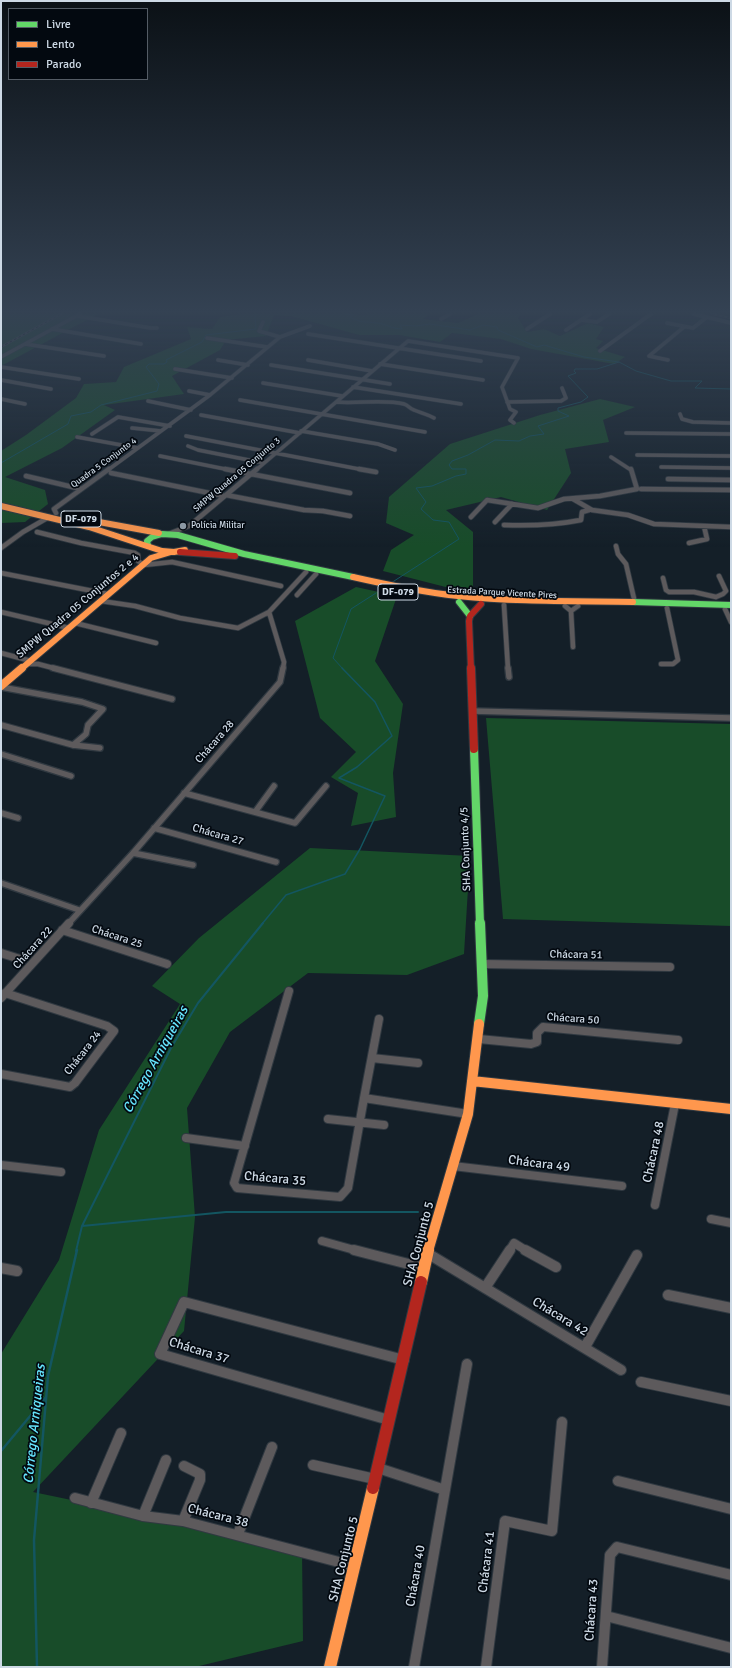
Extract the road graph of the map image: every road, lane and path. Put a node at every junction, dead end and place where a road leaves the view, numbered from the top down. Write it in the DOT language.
graph roads {
  1 [pos="195,392"];
  2 [pos="215,392"];
  3 [pos="317,392"];
  4 [pos="347,392"];
  5 [pos="384,392"];
  6 [pos="504,392"];
  7 [pos="564,392"];
  8 [pos="210,396"];
  9 [pos="342,396"];
  10 [pos="1,399"];
  11 [pos="240,400"];
  12 [pos="148,401"];
  13 [pos="336,402"];
  14 [pos="507,402"];
  15 [pos="26,404"];
  16 [pos="461,404"];
  17 [pos="191,410"];
  18 [pos="322,414"];
  19 [pos="680,414"];
  20 [pos="201,415"];
  21 [pos="434,418"];
  22 [pos="514,423"];
  23 [pos="731,423"];
  24 [pos="170,426"];
  25 [pos="132,428"];
  26 [pos="161,432"];
  27 [pos="300,432"];
  28 [pos="425,432"];
  29 [pos="626,433"];
  30 [pos="92,434"];
  31 [pos="731,434"];
  32 [pos="186,436"];
  33 [pos="77,437"];
  34 [pos="188,446"];
  35 [pos="138,448"];
  36 [pos="395,450"];
  37 [pos="276,452"];
  38 [pos="637,455"];
  39 [pos="160,456"];
  40 [pos="731,456"];
  41 [pos="611,457"];
  42 [pos="264,463"];
  43 [pos="661,467"];
  44 [pos="731,468"];
  45 [pos="376,472"];
  46 [pos="111,473"];
  47 [pos="251,474"];
  48 [pos="26,476"];
  49 [pos="730,479"];
  50 [pos="81,489"];
  51 [pos="641,489"];
  52 [pos="670,489"];
  53 [pos="731,490"];
  54 [pos="350,493"];
  55 [pos="225,496"];
  56 [pos="573,499"];
  57 [pos="1,502"];
  58 [pos="512,504"];
  59 [pos="1,506"];
  60 [pos="590,510"];
  61 [pos="52,515"];
  62 [pos="350,516"];
  63 [pos="471,517"];
  64 [pos="495,522"];
  65 [pos="504,525"];
  66 [pos="704,526"];
  67 [pos="731,527"];
  68 [pos="187,528"];
  69 [pos="37,532"];
  70 [pos="165,534"];
  71 [pos="189,539"];
  72 [pos="689,542"];
  73 [pos="150,546"];
  74 [pos="616,546"];
  75 [pos="1,548"];
  76 [pos="170,552"];
  77 [pos="180,552"];
  78 [pos="151,558"];
  79 [pos="144,565"];
  80 [pos="306,572"];
  81 [pos="1,573"];
  82 [pos="316,574"];
  83 [pos="719,576"];
  84 [pos="663,578"];
  85 [pos="281,586"];
  86 [pos="108,594"];
  87 [pos="297,595"];
  88 [pos="702,595"];
  89 [pos="100,601"];
  90 [pos="459,602"];
  91 [pos="635,602"];
  92 [pos="481,604"];
  93 [pos="504,604"];
  94 [pos="697,604"];
  95 [pos="668,606"];
  96 [pos="571,608"];
  97 [pos="729,608"];
  98 [pos="1,612"];
  99 [pos="268,612"];
  100 [pos="470,616"];
  101 [pos="76,622"];
  102 [pos="731,622"];
  103 [pos="69,628"];
  104 [pos="156,643"];
  105 [pos="573,647"];
  106 [pos="1,653"];
  107 [pos="32,662"];
  108 [pos="661,664"];
  109 [pos="509,677"];
  110 [pos="1,686"];
  111 [pos="172,699"];
  112 [pos="472,711"];
  113 [pos="731,718"];
  114 [pos="1,725"];
  115 [pos="73,746"];
  116 [pos="100,748"];
  117 [pos="1,754"];
  118 [pos="71,776"];
  119 [pos="274,786"];
  120 [pos="326,786"];
  121 [pos="184,793"];
  122 [pos="255,812"];
  123 [pos="1,813"];
  124 [pos="18,818"];
  125 [pos="154,828"];
  126 [pos="133,853"];
  127 [pos="276,862"];
  128 [pos="193,865"];
  129 [pos="1,883"];
  130 [pos="79,910"];
  131 [pos="62,930"];
  132 [pos="1,953"];
  133 [pos="20,960"];
  134 [pos="167,964"];
  135 [pos="482,964"];
  136 [pos="670,967"];
  137 [pos="289,990"];
  138 [pos="3,995"];
  139 [pos="380,1019"];
  140 [pos="479,1039"];
  141 [pos="678,1040"];
  142 [pos="372,1058"];
  143 [pos="418,1063"];
  144 [pos="1,1074"];
  145 [pos="472,1081"];
  146 [pos="364,1098"];
  147 [pos="675,1104"];
  148 [pos="731,1110"];
  149 [pos="468,1114"];
  150 [pos="328,1119"];
  151 [pos="359,1123"];
  152 [pos="384,1125"];
  153 [pos="186,1138"];
  154 [pos="245,1146"];
  155 [pos="1,1165"];
  156 [pos="453,1166"];
  157 [pos="61,1172"];
  158 [pos="622,1186"];
  159 [pos="655,1205"];
  160 [pos="711,1219"];
  161 [pos="731,1223"];
  162 [pos="322,1241"];
  163 [pos="427,1253"];
  164 [pos="636,1255"];
  165 [pos="556,1267"];
  166 [pos="1,1268"];
  167 [pos="424,1268"];
  168 [pos="17,1271"];
  169 [pos="485,1288"];
  170 [pos="668,1295"];
  171 [pos="731,1308"];
  172 [pos="585,1347"];
  173 [pos="404,1360"];
  174 [pos="467,1364"];
  175 [pos="621,1370"];
  176 [pos="641,1382"];
  177 [pos="731,1402"];
  178 [pos="389,1420"];
  179 [pos="562,1422"];
  180 [pos="121,1433"];
  181 [pos="272,1447"];
  182 [pos="166,1460"];
  183 [pos="313,1465"];
  184 [pos="184,1466"];
  185 [pos="378,1468"];
  186 [pos="375,1479"];
  187 [pos="618,1481"];
  188 [pos="445,1490"];
  189 [pos="75,1498"];
  190 [pos="91,1503"];
  191 [pos="731,1509"];
  192 [pos="143,1516"];
  193 [pos="183,1521"];
  194 [pos="238,1534"];
  195 [pos="354,1566"];
  196 [pos="731,1575"];
  197 [pos="606,1616"];
  198 [pos="731,1648"];
  199 [pos="330,1667"];
  200 [pos="414,1667"];
  201 [pos="486,1667"];
  202 [pos="602,1667"];
  1 -- 8 [label="street"];
  2 -- 8 [label="street, Quadra 5 Conjunto 4"];
  3 -- 9 [label="street"];
  4 -- 9 [label="street, SMPW Quadra 05 Conjunto 3"];
  5 -- 16 [label="street"];
  6 -- 14 [label="street, SMPW Quadra 05 Conjunto 3"];
  7 -- 14 [label="street"];
  8 -- 17 [label="street, Quadra 5 Conjunto 4"];
  9 -- 13 [label="street, SMPW Quadra 05 Conjunto 3"];
  10 -- 15 [label="street"];
  11 -- 18 [label="street"];
  12 -- 17 [label="street"];
  13 -- 18 [label="street, SMPW Quadra 05 Conjunto 3"];
  13 -- 21 [label="street"];
  14 -- 22 [label="street"];
  17 -- 24 [label="street, Quadra 5 Conjunto 4"];
  18 -- 27 [label="street, SMPW Quadra 05 Conjunto 3"];
  18 -- 28 [label="street"];
  19 -- 23 [label="street"];
  20 -- 27 [label="street"];
  24 -- 26 [label="street, Quadra 5 Conjunto 4"];
  24 -- 30 [label="street"];
  25 -- 26 [label="street"];
  26 -- 35 [label="street, Quadra 5 Conjunto 4"];
  27 -- 36 [label="street"];
  27 -- 37 [label="street, SMPW Quadra 05 Conjunto 3"];
  29 -- 31 [label="street"];
  32 -- 37 [label="street"];
  33 -- 35 [label="street"];
  34 -- 42 [label="street"];
  35 -- 50 [label="street, Quadra 5 Conjunto 4"];
  37 -- 42 [label="street, SMPW Quadra 05 Conjunto 3"];
  37 -- 45 [label="street"];
  38 -- 40 [label="street"];
  39 -- 47 [label="street"];
  41 -- 56 [label="street"];
  42 -- 47 [label="street, SMPW Quadra 05 Conjunto 3"];
  43 -- 44 [label="street"];
  46 -- 55 [label="street"];
  47 -- 54 [label="street"];
  47 -- 55 [label="street, SMPW Quadra 05 Conjunto 3"];
  48 -- 50 [label="street"];
  49 -- 52 [label="street"];
  50 -- 61 [label="street, Quadra 5 Conjunto 4"];
  51 -- 52 [label="street"];
  52 -- 53 [label="street"];
  55 -- 62 [label="street"];
  55 -- 68 [label="street, SMPW Quadra 05 Conjunto 3"];
  56 -- 58 [label="street"];
  56 -- 60 [label="street"];
  57 -- 61 [label="main road, DF-079"];
  58 -- 63 [label="street"];
  58 -- 64 [label="street"];
  59 -- 61 [label="main road, DF-079"];
  60 -- 65 [label="street"];
  60 -- 66 [label="street"];
  61 -- 70 [label="main road, DF-079"];
  61 -- 73 [label="main road, DF-079"];
  61 -- 75 [label="street"];
  66 -- 67 [label="street"];
  66 -- 72 [label="street"];
  68 -- 70 [label="street"];
  68 -- 71 [label="street"];
  69 -- 79 [label="street"];
  70 -- 71 [label="main road, DF-079"];
  70 -- 73 [label="main road"];
  71 -- 77 [label="main road"];
  71 -- 91 [label="main road, Estrada Parque Vicente Pires / DF-079"];
  73 -- 76 [label="main road, DF-079"];
  73 -- 78 [label="main road, SMPW Quadra 05 Conjuntos 2 e 4"];
  74 -- 91 [label="street"];
  76 -- 77 [label="main road, DF-079"];
  76 -- 78 [label="main road, SMPW Quadra 05 Conjuntos 2 e 4"];
  77 -- 80 [label="main road, Estrada Parque Vicente Pires / DF-079"];
  78 -- 79 [label="main road, SMPW Quadra 05 Conjuntos 2 e 4"];
  79 -- 85 [label="street"];
  79 -- 86 [label="main road, SMPW Quadra 05 Conjuntos 2 e 4"];
  80 -- 82 [label="main road, Estrada Parque Vicente Pires / DF-079"];
  80 -- 99 [label="street"];
  81 -- 86 [label="street"];
  82 -- 87 [label="street"];
  82 -- 90 [label="main road, Estrada Parque Vicente Pires / DF-079"];
  83 -- 88 [label="street"];
  84 -- 88 [label="street"];
  86 -- 89 [label="main road, SMPW Quadra 05 Conjuntos 2 e 4"];
  88 -- 94 [label="street"];
  89 -- 99 [label="street"];
  89 -- 101 [label="main road, SMPW Quadra 05 Conjuntos 2 e 4"];
  90 -- 92 [label="main road, Estrada Parque Vicente Pires / DF-079"];
  90 -- 100 [label="main road"];
  91 -- 95 [label="main road, Estrada Parque Vicente Pires / DF-079"];
  92 -- 93 [label="main road, Estrada Parque Vicente Pires / DF-079"];
  92 -- 100 [label="main road"];
  93 -- 96 [label="main road, Estrada Parque Vicente Pires / DF-079"];
  93 -- 109 [label="street"];
  94 -- 95 [label="main road, Estrada Parque Vicente Pires / DF-079"];
  94 -- 97 [label="main road, Estrada Parque Vicente Pires / DF-079"];
  95 -- 96 [label="main road, Estrada Parque Vicente Pires / DF-079"];
  95 -- 97 [label="main road, Estrada Parque Vicente Pires / DF-079"];
  95 -- 108 [label="street"];
  96 -- 105 [label="street"];
  97 -- 102 [label="street"];
  98 -- 103 [label="street"];
  99 -- 121 [label="street, Chácara 28"];
  100 -- 112 [label="main road, SHA Conjunto 4/5"];
  101 -- 103 [label="main road, SMPW Quadra 05 Conjuntos 2 e 4"];
  101 -- 104 [label="street"];
  103 -- 107 [label="main road, SMPW Quadra 05 Conjuntos 2 e 4"];
  106 -- 107 [label="street"];
  107 -- 110 [label="main road, SMPW Quadra 05 Conjuntos 2 e 4"];
  107 -- 111 [label="street"];
  110 -- 115 [label="street"];
  112 -- 113 [label="street"];
  112 -- 135 [label="main road, SHA Conjunto 4/5"];
  114 -- 115 [label="street"];
  115 -- 116 [label="street"];
  117 -- 118 [label="street"];
  119 -- 122 [label="street"];
  120 -- 122 [label="street"];
  121 -- 122 [label="street"];
  121 -- 125 [label="street, Chácara 28"];
  123 -- 124 [label="street"];
  125 -- 126 [label="street, Chácara 28"];
  125 -- 127 [label="street, Chácara 27"];
  126 -- 128 [label="street"];
  126 -- 130 [label="street, Chácara 28"];
  129 -- 130 [label="street"];
  130 -- 131 [label="street, Chácara 22"];
  131 -- 134 [label="street, Chácara 25"];
  131 -- 138 [label="street, Chácara 22"];
  132 -- 133 [label="street"];
  135 -- 136 [label="street, Chácara 51"];
  135 -- 140 [label="main road, SHA Conjunto 4/5"];
  137 -- 154 [label="street, Chácara 35"];
  138 -- 144 [label="street, Chácara 24"];
  139 -- 142 [label="street, Chácara 35"];
  140 -- 141 [label="street, Chácara 50"];
  140 -- 145 [label="main road, SHA Conjunto 4/5"];
  142 -- 143 [label="street"];
  142 -- 146 [label="street, Chácara 35"];
  145 -- 147 [label="main road"];
  145 -- 149 [label="main road, SHA Conjunto 5"];
  146 -- 149 [label="street"];
  146 -- 151 [label="street, Chácara 35"];
  147 -- 148 [label="main road"];
  147 -- 159 [label="street, Chácara 48"];
  149 -- 156 [label="main road, SHA Conjunto 5"];
  150 -- 151 [label="street"];
  151 -- 152 [label="street"];
  151 -- 154 [label="street, Chácara 35"];
  153 -- 154 [label="street"];
  155 -- 157 [label="street"];
  156 -- 158 [label="street, Chácara 49"];
  156 -- 163 [label="main road, SHA Conjunto 5"];
  160 -- 161 [label="street"];
  162 -- 167 [label="street"];
  163 -- 167 [label="main road, SHA Conjunto 5"];
  163 -- 169 [label="street, Chácara 42"];
  164 -- 172 [label="street"];
  165 -- 169 [label="street"];
  166 -- 168 [label="street"];
  167 -- 173 [label="main road, SHA Conjunto 5"];
  169 -- 172 [label="street, Chácara 42"];
  170 -- 171 [label="street"];
  172 -- 175 [label="street, Chácara 42"];
  173 -- 178 [label="main road, SHA Conjunto 5"];
  173 -- 178 [label="street, Chácara 37"];
  174 -- 188 [label="street, Chácara 40"];
  176 -- 177 [label="street"];
  178 -- 185 [label="main road, SHA Conjunto 5"];
  179 -- 201 [label="street, Chácara 41"];
  180 -- 190 [label="street"];
  181 -- 194 [label="street"];
  182 -- 192 [label="street"];
  183 -- 186 [label="street"];
  184 -- 193 [label="street"];
  185 -- 186 [label="main road, SHA Conjunto 5"];
  185 -- 188 [label="street"];
  186 -- 195 [label="main road, SHA Conjunto 5"];
  187 -- 191 [label="street"];
  188 -- 200 [label="street, Chácara 40"];
  189 -- 190 [label="street, Chácara 38"];
  190 -- 192 [label="street, Chácara 38"];
  192 -- 193 [label="street, Chácara 38"];
  193 -- 194 [label="street, Chácara 38"];
  194 -- 195 [label="street, Chácara 38"];
  195 -- 199 [label="main road, SHA Conjunto 5"];
  196 -- 197 [label="street, Chácara 43"];
  197 -- 198 [label="street"];
  197 -- 202 [label="street, Chácara 43"];
}
